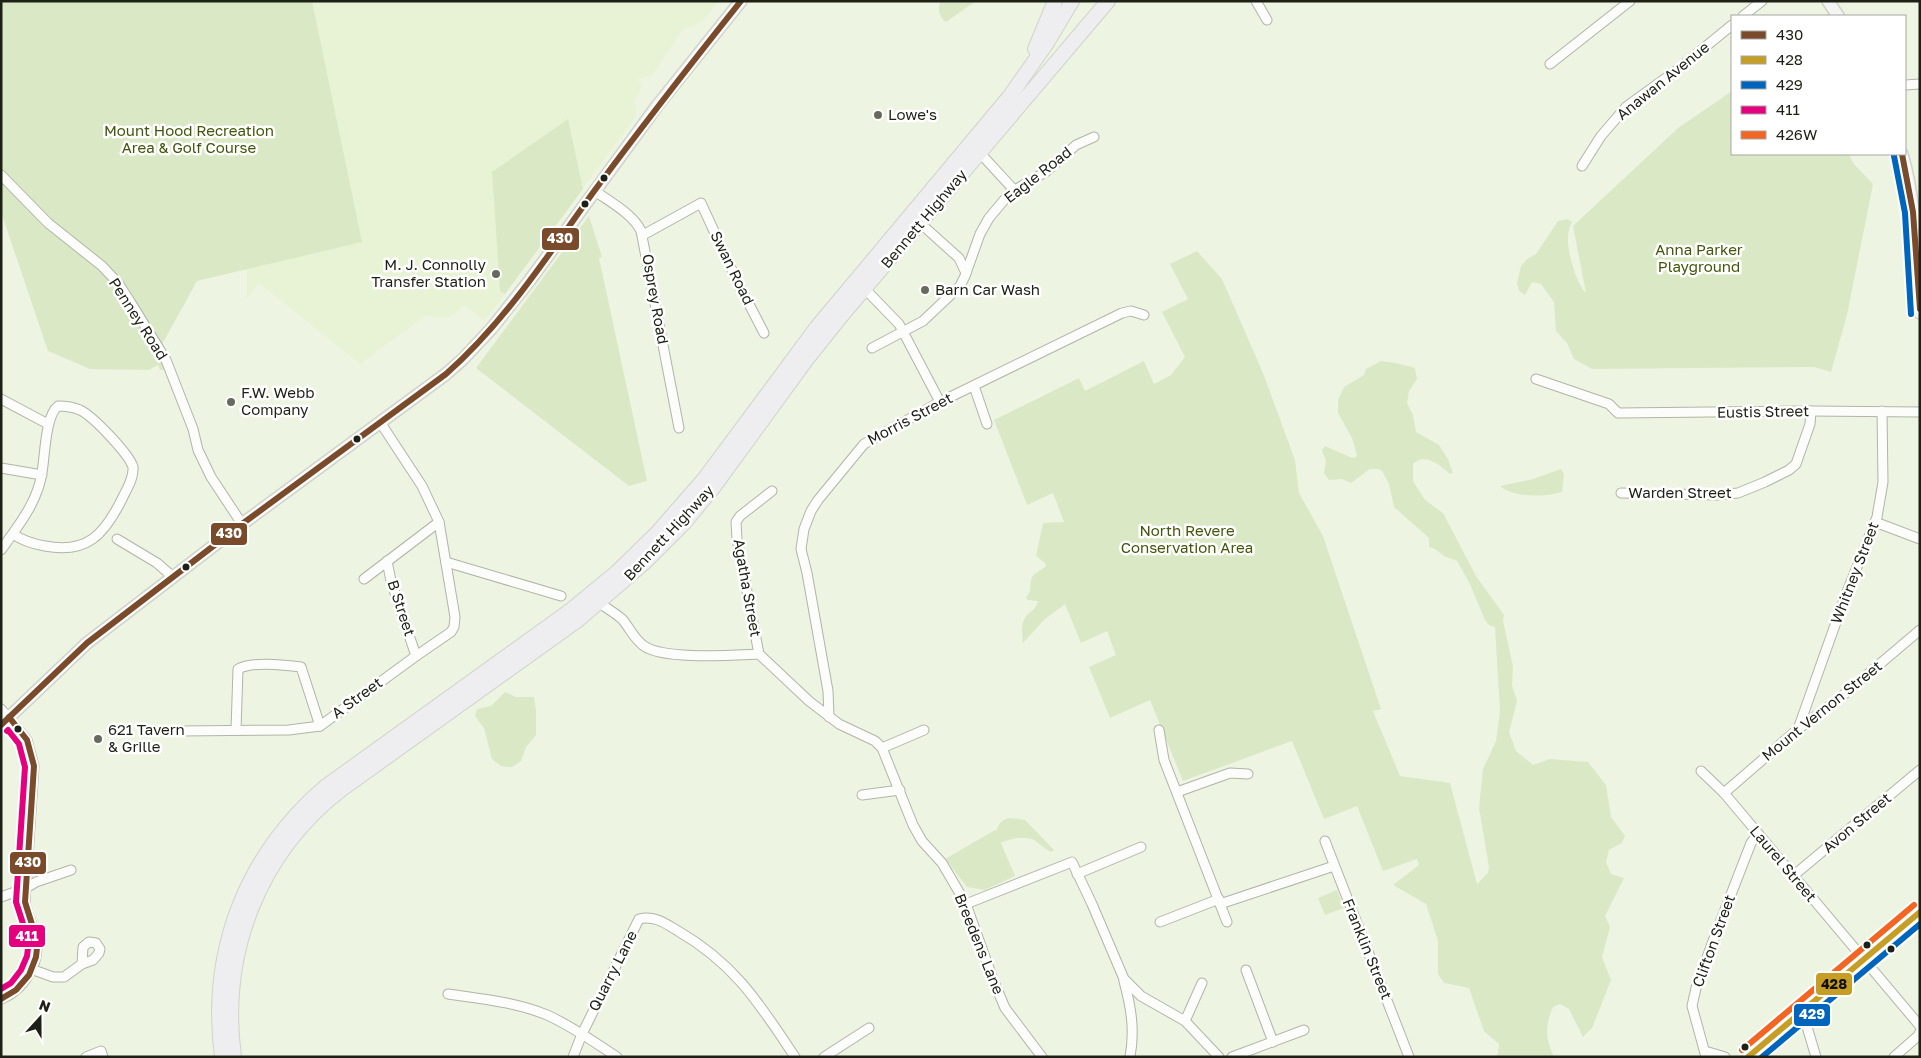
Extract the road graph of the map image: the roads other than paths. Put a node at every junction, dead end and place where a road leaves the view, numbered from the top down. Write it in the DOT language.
graph roads {
  1 [pos="741,1"];
  2 [pos="1054,1"];
  3 [pos="1072,1"];
  4 [pos="1108,1"];
  5 [pos="1256,1"];
  6 [pos="1630,1"];
  7 [pos="1762,1"];
  8 [pos="1828,1"];
  9 [pos="1744,15"];
  10 [pos="1837,15"];
  11 [pos="1267,20"];
  12 [pos="1731,26"];
  13 [pos="1550,64"];
  14 [pos="1022,79"];
  15 [pos="1920,84"];
  16 [pos="1906,86"];
  17 [pos="1094,137"];
  18 [pos="980,153"];
  19 [pos="1902,155"];
  20 [pos="1582,166"];
  21 [pos="1,175"];
  22 [pos="595,191"];
  23 [pos="1015,191"];
  24 [pos="920,223"];
  25 [pos="643,235"];
  26 [pos="966,272"];
  27 [pos="865,289"];
  28 [pos="1920,312"];
  29 [pos="1144,315"];
  30 [pos="904,332"];
  31 [pos="764,333"];
  32 [pos="872,348"];
  33 [pos="1536,379"];
  34 [pos="974,386"];
  35 [pos="1,399"];
  36 [pos="940,402"];
  37 [pos="1811,410"];
  38 [pos="1882,411"];
  39 [pos="1920,412"];
  40 [pos="380,422"];
  41 [pos="48,424"];
  42 [pos="987,424"];
  43 [pos="679,428"];
  44 [pos="1,468"];
  45 [pos="42,475"];
  46 [pos="772,491"];
  47 [pos="1621,493"];
  48 [pos="439,522"];
  49 [pos="1875,522"];
  50 [pos="242,524"];
  51 [pos="13,534"];
  52 [pos="118,539"];
  53 [pos="1920,539"];
  54 [pos="2,547"];
  55 [pos="387,561"];
  56 [pos="446,562"];
  57 [pos="173,577"];
  58 [pos="364,578"];
  59 [pos="561,596"];
  60 [pos="599,603"];
  61 [pos="1920,630"];
  62 [pos="759,654"];
  63 [pos="416,656"];
  64 [pos="4,717"];
  65 [pos="830,717"];
  66 [pos="320,726"];
  67 [pos="1798,729"];
  68 [pos="236,730"];
  69 [pos="924,730"];
  70 [pos="1159,730"];
  71 [pos="180,731"];
  72 [pos="882,748"];
  73 [pos="1920,770"];
  74 [pos="1701,771"];
  75 [pos="1248,774"];
  76 [pos="900,790"];
  77 [pos="1177,792"];
  78 [pos="1724,793"];
  79 [pos="862,795"];
  80 [pos="1758,834"];
  81 [pos="1324,840"];
  82 [pos="1141,847"];
  83 [pos="1334,866"];
  84 [pos="72,870"];
  85 [pos="1078,874"];
  86 [pos="1793,876"];
  87 [pos="26,888"];
  88 [pos="1,897"];
  89 [pos="1219,902"];
  90 [pos="966,904"];
  91 [pos="1920,912"];
  92 [pos="1160,922"];
  93 [pos="1227,922"];
  94 [pos="1862,958"];
  95 [pos="82,964"];
  96 [pos="31,969"];
  97 [pos="1246,970"];
  98 [pos="1124,979"];
  99 [pos="1202,983"];
  100 [pos="448,994"];
  101 [pos="1,999"];
  102 [pos="1802,1010"];
  103 [pos="1185,1021"];
  104 [pos="1920,1026"];
  105 [pos="869,1028"];
  106 [pos="1304,1030"];
  107 [pos="1920,1032"];
  108 [pos="582,1034"];
  109 [pos="1273,1042"];
  110 [pos="102,1054"];
  111 [pos="1706,1054"];
  112 [pos="86,1057"];
  113 [pos="222,1057"];
  114 [pos="234,1057"];
  115 [pos="573,1057"];
  116 [pos="617,1057"];
  117 [pos="795,1057"];
  118 [pos="824,1057"];
  119 [pos="1042,1057"];
  120 [pos="1130,1057"];
  121 [pos="1219,1057"];
  122 [pos="1232,1057"];
  123 [pos="1410,1057"];
  124 [pos="1725,1057"];
  125 [pos="1748,1057"];
  126 [pos="1816,1057"];
  127 [pos="1894,1057"];
  1 -- 22 [label="main road"];
  2 -- 14 [label="highway"];
  3 -- 14 [label="highway, Bennett Highway"];
  4 -- 18 [label="highway, Bennett Highway"];
  5 -- 11 [label="street"];
  6 -- 13 [label="street"];
  7 -- 9 [label="street"];
  8 -- 10 [label="main road"];
  12 -- 20 [label="street, Anawan Avenue"];
  14 -- 113 [label="highway, Bennett Highway"];
  15 -- 16 [label="street"];
  17 -- 23 [label="street, Eagle Road"];
  18 -- 23 [label="street"];
  18 -- 24 [label="highway, Bennett Highway"];
  19 -- 28 [label="main road"];
  21 -- 50 [label="street, Penney Road"];
  22 -- 25 [label="street, Osprey Road"];
  22 -- 40 [label="main road"];
  23 -- 26 [label="street, Eagle Road"];
  24 -- 26 [label="street"];
  24 -- 27 [label="highway, Bennett Highway"];
  25 -- 31 [label="street, Swan Road"];
  25 -- 43 [label="street, Osprey Road"];
  26 -- 30 [label="street, Eagle Road"];
  27 -- 30 [label="street"];
  27 -- 60 [label="highway, Bennett Highway"];
  29 -- 34 [label="street, Morris Street"];
  30 -- 32 [label="street, Eagle Road"];
  30 -- 36 [label="street"];
  33 -- 37 [label="street, Eustis Street"];
  34 -- 36 [label="street, Morris Street"];
  34 -- 42 [label="street"];
  35 -- 41 [label="street"];
  36 -- 65 [label="street, Morris Street"];
  37 -- 38 [label="street, Eustis Street"];
  37 -- 47 [label="street, Warden Street"];
  38 -- 39 [label="street, Eustis Street"];
  38 -- 49 [label="street, Whitney Street"];
  40 -- 48 [label="street"];
  40 -- 50 [label="main road"];
  41 -- 45 [label="street"];
  41 -- 51 [label="street"];
  44 -- 45 [label="street"];
  45 -- 51 [label="street"];
  46 -- 62 [label="street, Agatha Street"];
  48 -- 55 [label="street, B Street"];
  48 -- 56 [label="street"];
  49 -- 53 [label="street"];
  49 -- 67 [label="street, Whitney Street"];
  50 -- 57 [label="main road"];
  51 -- 54 [label="street"];
  52 -- 57 [label="street"];
  55 -- 58 [label="street, B Street"];
  55 -- 63 [label="street, B Street"];
  56 -- 59 [label="street"];
  56 -- 63 [label="street, A Street"];
  57 -- 64 [label="main road"];
  60 -- 62 [label="street"];
  60 -- 114 [label="highway, Bennett Highway"];
  61 -- 67 [label="street, Mount Vernon Street"];
  62 -- 65 [label="street"];
  63 -- 66 [label="street, A Street"];
  64 -- 87 [label="street"];
  65 -- 72 [label="street"];
  66 -- 68 [label="street, A Street"];
  66 -- 68 [label="street"];
  67 -- 78 [label="street, Mount Vernon Street"];
  68 -- 71 [label="street, A Street"];
  69 -- 72 [label="street"];
  70 -- 77 [label="street"];
  72 -- 76 [label="street, Breedens Lane"];
  73 -- 86 [label="street, Avon Street"];
  74 -- 78 [label="street, Laurel Street"];
  75 -- 77 [label="street"];
  76 -- 79 [label="street"];
  76 -- 90 [label="street, Breedens Lane"];
  77 -- 89 [label="street"];
  78 -- 80 [label="street, Laurel Street"];
  80 -- 86 [label="street, Laurel Street"];
  80 -- 111 [label="street, Clifton Street"];
  81 -- 83 [label="street, Franklin Street"];
  82 -- 85 [label="street"];
  83 -- 89 [label="street"];
  83 -- 123 [label="street, Franklin Street"];
  84 -- 87 [label="street"];
  85 -- 90 [label="street"];
  85 -- 98 [label="street"];
  86 -- 94 [label="street, Laurel Street"];
  87 -- 88 [label="street"];
  87 -- 96 [label="street"];
  89 -- 92 [label="street"];
  89 -- 93 [label="street"];
  90 -- 119 [label="street, Breedens Lane"];
  91 -- 94 [label="main road"];
  94 -- 102 [label="main road"];
  94 -- 104 [label="street, Laurel Street"];
  95 -- 96 [label="street"];
  96 -- 101 [label="street"];
  97 -- 109 [label="street"];
  98 -- 103 [label="street"];
  98 -- 120 [label="street"];
  99 -- 103 [label="street"];
  100 -- 108 [label="street"];
  102 -- 125 [label="main road"];
  102 -- 126 [label="street"];
  103 -- 121 [label="street"];
  105 -- 118 [label="street"];
  106 -- 109 [label="street"];
  107 -- 127 [label="street"];
  108 -- 115 [label="street, Quarry Lane"];
  108 -- 116 [label="street"];
  108 -- 117 [label="street, Quarry Lane"];
  109 -- 122 [label="street"];
  110 -- 112 [label="street"];
  111 -- 124 [label="street, Clifton Street"];
}
